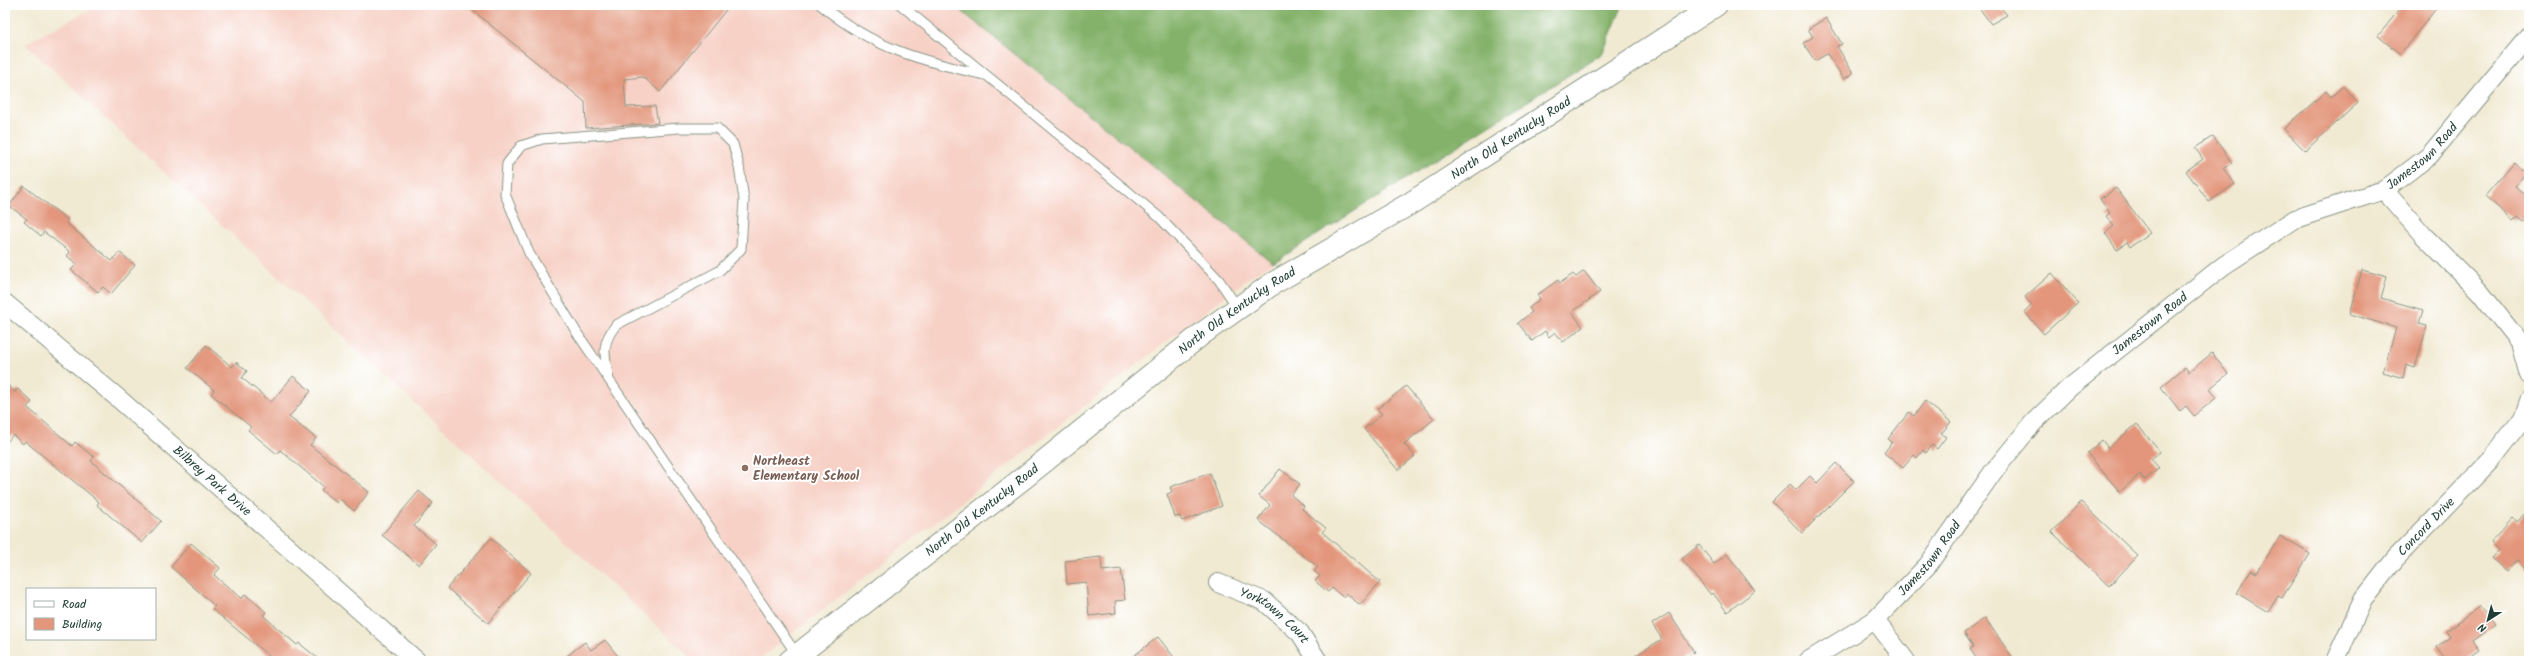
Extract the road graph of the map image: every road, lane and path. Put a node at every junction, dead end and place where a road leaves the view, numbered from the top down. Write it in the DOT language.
graph roads {
  1 [pos="821,5"];
  2 [pos="901,5"];
  3 [pos="1716,5"];
  4 [pos="2529,36"];
  5 [pos="988,76"];
  6 [pos="2384,190"];
  7 [pos="5,303"];
  8 [pos="1238,308"];
  9 [pos="2529,375"];
  10 [pos="609,380"];
  11 [pos="2529,401"];
  12 [pos="1218,584"];
  13 [pos="1875,620"];
  14 [pos="793,658"];
  15 [pos="417,661"];
  16 [pos="1318,661"];
  17 [pos="1808,661"];
  18 [pos="1906,661"];
  19 [pos="2335,661"];
  1 -- 5 [label="lane"];
  2 -- 5 [label="lane"];
  3 -- 8 [label="street, North Old Kentucky Road"];
  4 -- 6 [label="street, Jamestown Road"];
  5 -- 8 [label="lane"];
  6 -- 9 [label="street"];
  6 -- 13 [label="street, Jamestown Road"];
  7 -- 15 [label="street, Bilbrey Park Drive"];
  8 -- 14 [label="street, North Old Kentucky Road"];
  10 -- 10 [label="lane"];
  10 -- 14 [label="lane"];
  11 -- 19 [label="street, Concord Drive"];
  12 -- 16 [label="street, Yorktown Court"];
  13 -- 17 [label="street, Jamestown Road"];
  13 -- 18 [label="street"];
}
